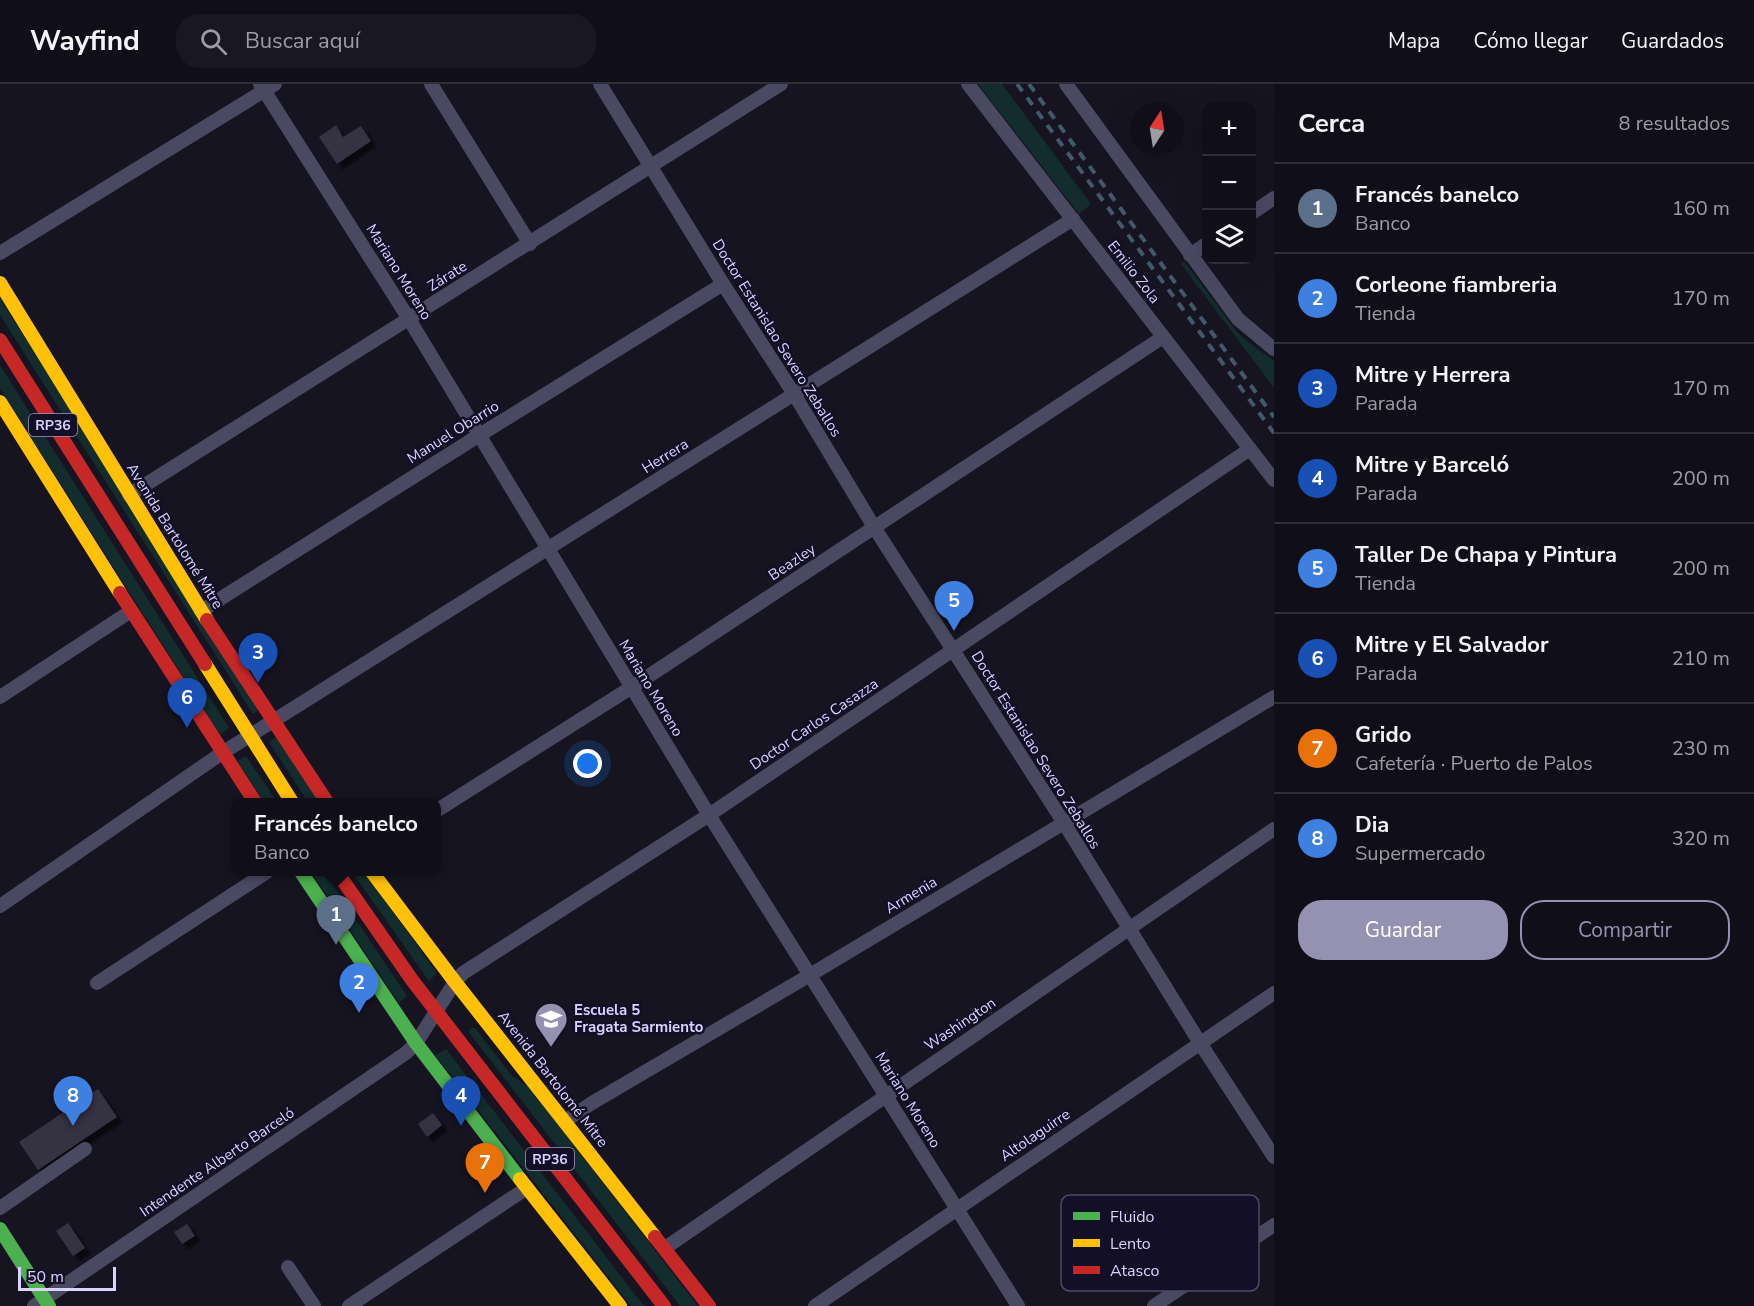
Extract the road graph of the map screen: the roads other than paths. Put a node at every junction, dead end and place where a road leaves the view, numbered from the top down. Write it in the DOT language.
graph roads {
  1 [pos="431,84"];
  2 [pos="600,84"];
  3 [pos="780,84"];
  4 [pos="968,84"];
  5 [pos="1066,84"];
  6 [pos="267,86"];
  7 [pos="651,167"];
  8 [pos="1274,198"];
  9 [pos="1256,210"];
  10 [pos="1073,219"];
  11 [pos="530,244"];
  12 [pos="1202,247"];
  13 [pos="0,253"];
  14 [pos="1190,255"];
  15 [pos="0,283"];
  16 [pos="723,284"];
  17 [pos="409,319"];
  18 [pos="1163,336"];
  19 [pos="0,340"];
  20 [pos="1274,349"];
  21 [pos="794,394"];
  22 [pos="0,402"];
  23 [pos="478,436"];
  24 [pos="1250,449"];
  25 [pos="1274,480"];
  26 [pos="129,495"];
  27 [pos="874,527"];
  28 [pos="548,550"];
  29 [pos="131,610"];
  30 [pos="201,610"];
  31 [pos="952,650"];
  32 [pos="632,687"];
  33 [pos="1274,697"];
  34 [pos="0,698"];
  35 [pos="275,721"];
  36 [pos="249,736"];
  37 [pos="222,753"];
  38 [pos="252,798"];
  39 [pos="289,798"];
  40 [pos="324,798"];
  41 [pos="441,808"];
  42 [pos="709,815"];
  43 [pos="1064,823"];
  44 [pos="1274,829"];
  45 [pos="261,876"];
  46 [pos="304,876"];
  47 [pos="340,876"];
  48 [pos="375,876"];
  49 [pos="0,906"];
  50 [pos="1128,929"];
  51 [pos="810,975"];
  52 [pos="455,982"];
  53 [pos="97,983"];
  54 [pos="1274,993"];
  55 [pos="436,1012"];
  56 [pos="416,1043"];
  57 [pos="1200,1043"];
  58 [pos="885,1095"];
  59 [pos="565,1121"];
  60 [pos="85,1149"];
  61 [pos="1274,1157"];
  62 [pos="527,1188"];
  63 [pos="0,1208"];
  64 [pos="958,1208"];
  65 [pos="1274,1225"];
  66 [pos="0,1228"];
  67 [pos="1259,1235"];
  68 [pos="665,1248"];
  69 [pos="288,1267"];
  70 [pos="1176,1291"];
  71 [pos="43,1304"];
  72 [pos="314,1306"];
  73 [pos="350,1306"];
  74 [pos="620,1306"];
  75 [pos="664,1306"];
  76 [pos="709,1306"];
  77 [pos="815,1306"];
  78 [pos="1018,1306"];
  79 [pos="1154,1306"];
  1 -- 11 [label="street"];
  2 -- 7 [label="street, Doctor Estanislao Severo Zeballos"];
  3 -- 7 [label="street, Zárate"];
  4 -- 10 [label="street, Emilio Zola"];
  5 -- 14 [label="street"];
  6 -- 13 [label="street"];
  6 -- 17 [label="street, Mariano Moreno"];
  7 -- 11 [label="street, Zárate"];
  7 -- 16 [label="street, Doctor Estanislao Severo Zeballos"];
  8 -- 9 [label="street"];
  10 -- 18 [label="street, Emilio Zola"];
  10 -- 21 [label="street, Herrera"];
  11 -- 17 [label="street, Zárate"];
  12 -- 14 [label="street"];
  14 -- 20 [label="street"];
  15 -- 26 [label="street, Avenida Bartolomé Mitre"];
  16 -- 21 [label="street, Doctor Estanislao Severo Zeballos"];
  16 -- 23 [label="street, Manuel Obarrio"];
  17 -- 23 [label="street, Mariano Moreno"];
  17 -- 26 [label="street, Zárate"];
  18 -- 24 [label="street, Emilio Zola"];
  18 -- 27 [label="street, Beazley"];
  19 -- 36 [label="street, RP36"];
  21 -- 27 [label="street, Doctor Estanislao Severo Zeballos"];
  21 -- 28 [label="street, Herrera"];
  22 -- 29 [label="street"];
  23 -- 28 [label="street, Mariano Moreno"];
  23 -- 30 [label="street, Manuel Obarrio"];
  24 -- 25 [label="street, Emilio Zola"];
  24 -- 31 [label="street, Doctor Carlos Casazza"];
  26 -- 30 [label="street, Avenida Bartolomé Mitre"];
  27 -- 31 [label="street, Doctor Estanislao Severo Zeballos"];
  27 -- 32 [label="street, Beazley"];
  28 -- 32 [label="street, Mariano Moreno"];
  28 -- 35 [label="street, Herrera"];
  29 -- 34 [label="street"];
  29 -- 37 [label="street"];
  30 -- 35 [label="street, Avenida Bartolomé Mitre"];
  31 -- 42 [label="street, Doctor Carlos Casazza"];
  31 -- 43 [label="street, Doctor Estanislao Severo Zeballos"];
  32 -- 41 [label="street, Beazley"];
  32 -- 42 [label="street, Mariano Moreno"];
  33 -- 43 [label="street, Armenia"];
  35 -- 36 [label="street, Herrera"];
  35 -- 40 [label="street, Avenida Bartolomé Mitre"];
  36 -- 37 [label="street, Herrera"];
  36 -- 39 [label="street, RP36"];
  37 -- 38 [label="street"];
  37 -- 49 [label="street, Herrera"];
  42 -- 51 [label="street, Mariano Moreno"];
  42 -- 52 [label="street, Doctor Carlos Casazza"];
  43 -- 50 [label="street, Doctor Estanislao Severo Zeballos"];
  43 -- 51 [label="street, Armenia"];
  44 -- 50 [label="street, Washington"];
  45 -- 53 [label="street"];
  46 -- 56 [label="street"];
  47 -- 55 [label="street, RP36"];
  48 -- 52 [label="street, Avenida Bartolomé Mitre"];
  50 -- 57 [label="street, Doctor Estanislao Severo Zeballos"];
  50 -- 58 [label="street, Washington"];
  51 -- 58 [label="street, Mariano Moreno"];
  51 -- 59 [label="street, Armenia"];
  52 -- 55 [label="street, Doctor Carlos Casazza"];
  52 -- 59 [label="street, Avenida Bartolomé Mitre"];
  54 -- 57 [label="street, Altolaguirre"];
  55 -- 56 [label="street, Doctor Carlos Casazza"];
  55 -- 75 [label="street, RP36"];
  56 -- 62 [label="street"];
  56 -- 71 [label="street, Intendente Alberto Barceló"];
  57 -- 61 [label="street, Doctor Estanislao Severo Zeballos"];
  57 -- 64 [label="street, Altolaguirre"];
  58 -- 64 [label="street, Mariano Moreno"];
  58 -- 68 [label="street, Washington"];
  59 -- 68 [label="street, Avenida Bartolomé Mitre"];
  60 -- 63 [label="street"];
  62 -- 73 [label="street"];
  62 -- 74 [label="street"];
  64 -- 77 [label="street, Altolaguirre"];
  64 -- 78 [label="street, Mariano Moreno"];
  65 -- 67 [label="street"];
  66 -- 71 [label="street"];
  68 -- 76 [label="street, Avenida Bartolomé Mitre"];
  69 -- 72 [label="street"];
  70 -- 79 [label="street"];
}
